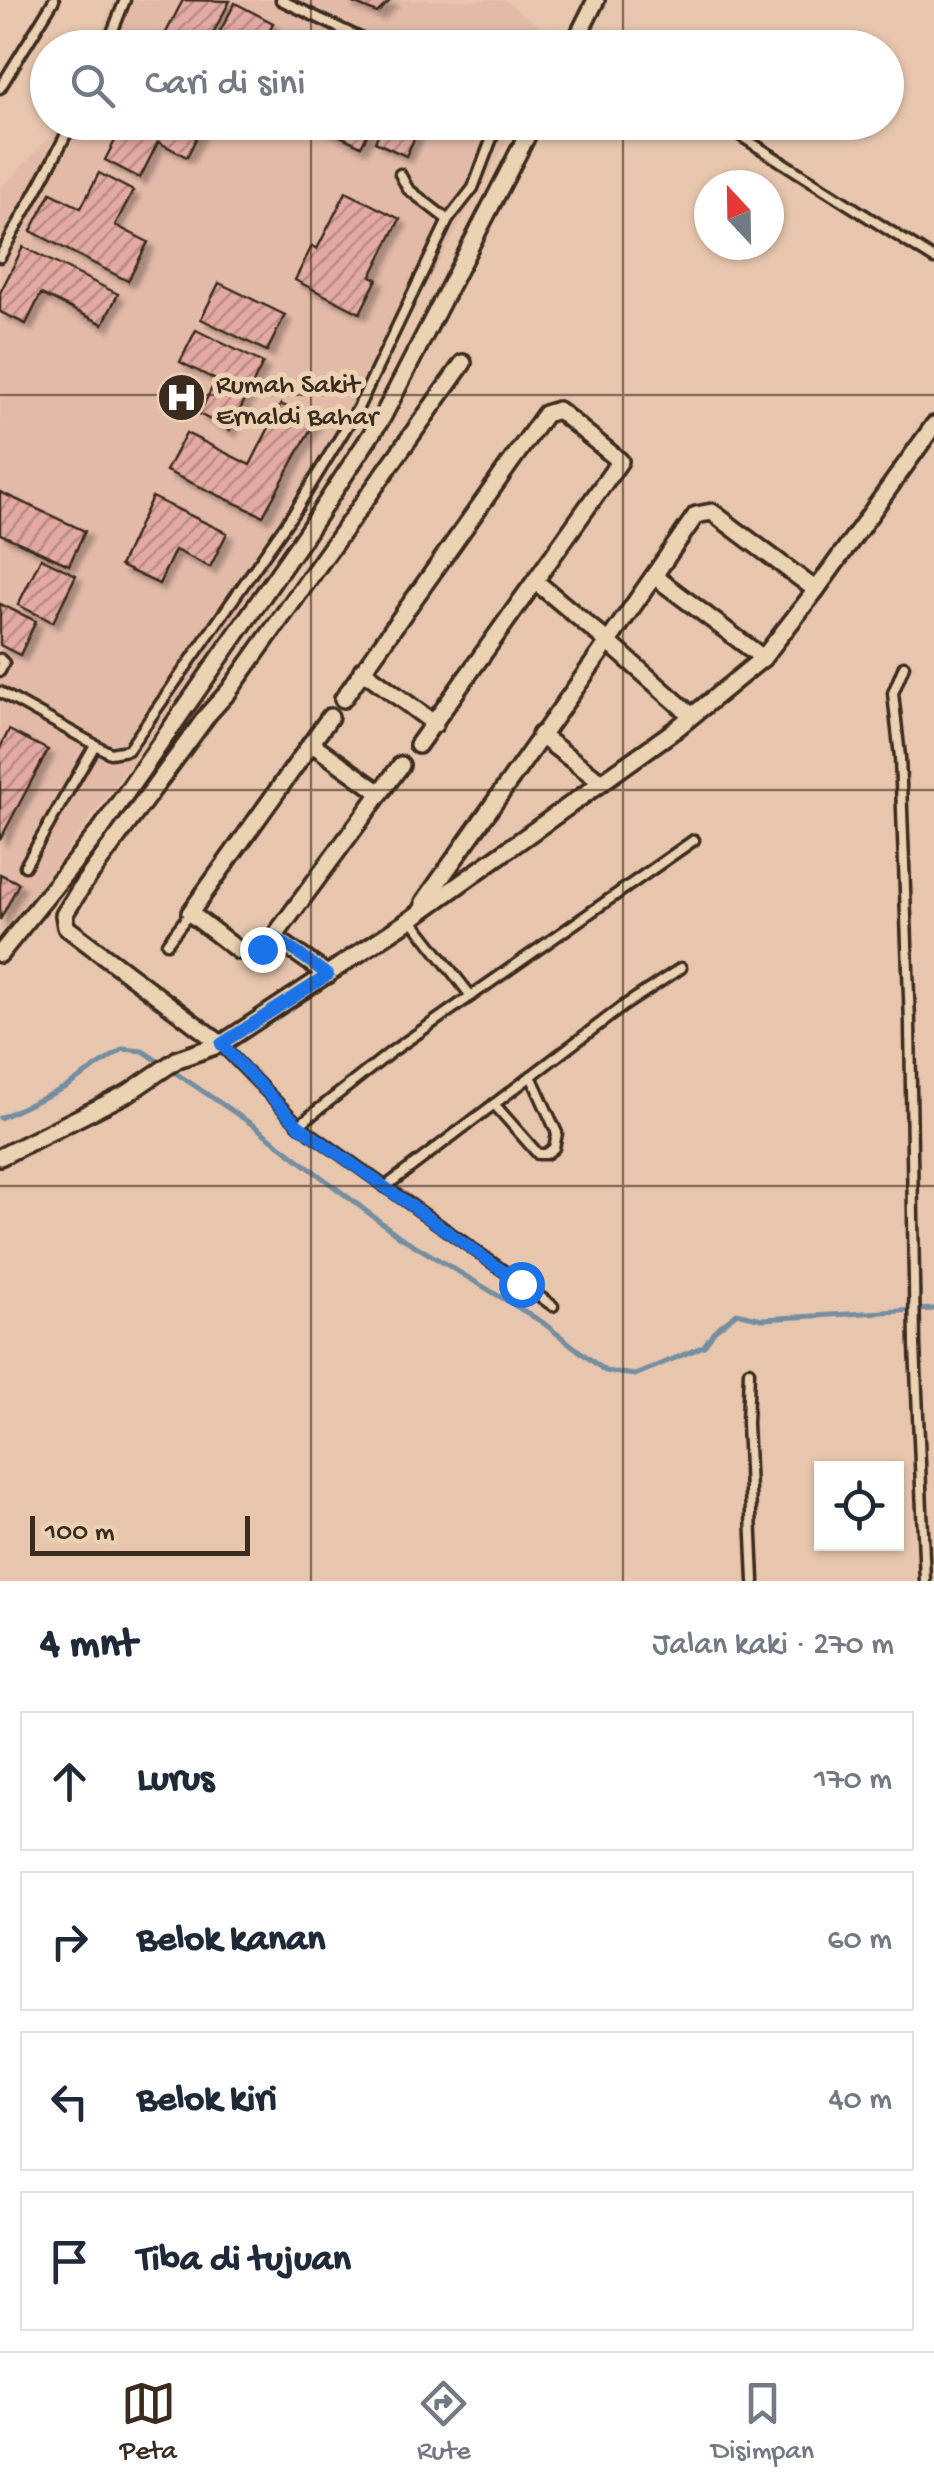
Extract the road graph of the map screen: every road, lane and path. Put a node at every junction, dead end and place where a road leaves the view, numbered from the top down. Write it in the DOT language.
graph roads {
  1 [pos="54,0"];
  2 [pos="125,0"];
  3 [pos="281,0"];
  4 [pos="596,0"];
  5 [pos="36,30"];
  6 [pos="113,30"];
  7 [pos="344,30"];
  8 [pos="581,30"];
  9 [pos="30,39"];
  10 [pos="0,88"];
  11 [pos="64,140"];
  12 [pos="491,140"];
  13 [pos="525,140"];
  14 [pos="747,140"];
  15 [pos="400,174"];
  16 [pos="448,220"];
  17 [pos="0,257"];
  18 [pos="934,259"];
  19 [pos="462,363"];
  20 [pos="934,425"];
  21 [pos="654,576"];
  22 [pos="535,580"];
  23 [pos="816,590"];
  24 [pos="608,642"];
  25 [pos="763,658"];
  26 [pos="0,659"];
  27 [pos="904,666"];
  28 [pos="362,670"];
  29 [pos="0,671"];
  30 [pos="0,692"];
  31 [pos="344,699"];
  32 [pos="692,716"];
  33 [pos="330,717"];
  34 [pos="436,724"];
  35 [pos="540,736"];
  36 [pos="311,743"];
  37 [pos="95,744"];
  38 [pos="418,745"];
  39 [pos="401,765"];
  40 [pos="601,782"];
  41 [pos="379,792"];
  42 [pos="694,840"];
  43 [pos="25,866"];
  44 [pos="190,913"];
  45 [pos="411,919"];
  46 [pos="274,936"];
  47 [pos="168,943"];
  48 [pos="0,954"];
  49 [pos="681,968"];
  50 [pos="328,975"];
  51 [pos="471,996"];
  52 [pos="221,1044"];
  53 [pos="531,1076"];
  54 [pos="494,1104"];
  55 [pos="299,1126"];
  56 [pos="0,1157"];
  57 [pos="385,1187"];
  58 [pos="553,1306"];
  59 [pos="749,1371"];
  60 [pos="754,1581"];
  61 [pos="924,1581"];
  1 -- 5 [label="lane"];
  2 -- 6 [label="lane"];
  3 -- 7 [label="lane"];
  4 -- 8 [label="street"];
  9 -- 10 [label="lane"];
  11 -- 17 [label="lane"];
  12 -- 16 [label="lane"];
  13 -- 48 [label="street"];
  14 -- 18 [label="lane"];
  15 -- 16 [label="lane"];
  16 -- 37 [label="lane"];
  19 -- 52 [label="street"];
  20 -- 23 [label="street"];
  21 -- 23 [label="street"];
  21 -- 24 [label="street"];
  21 -- 25 [label="street"];
  22 -- 24 [label="street"];
  22 -- 28 [label="street"];
  22 -- 34 [label="street"];
  23 -- 25 [label="street"];
  24 -- 32 [label="street"];
  24 -- 35 [label="street"];
  25 -- 32 [label="street"];
  26 -- 29 [label="lane"];
  27 -- 61 [label="lane"];
  28 -- 31 [label="street"];
  28 -- 34 [label="street"];
  30 -- 37 [label="lane"];
  32 -- 40 [label="street"];
  33 -- 36 [label="street"];
  34 -- 38 [label="street"];
  35 -- 40 [label="street"];
  35 -- 45 [label="street"];
  36 -- 41 [label="street"];
  36 -- 44 [label="street"];
  37 -- 43 [label="lane"];
  39 -- 41 [label="street"];
  40 -- 45 [label="street"];
  41 -- 46 [label="street"];
  42 -- 51 [label="lane"];
  44 -- 46 [label="street"];
  44 -- 47 [label="lane"];
  45 -- 50 [label="street"];
  45 -- 51 [label="lane"];
  46 -- 50 [label="street"];
  49 -- 53 [label="lane"];
  50 -- 52 [label="street"];
  51 -- 55 [label="lane"];
  52 -- 55 [label="lane"];
  52 -- 56 [label="street"];
  53 -- 54 [label="lane"];
  53 -- 54 [label="lane"];
  54 -- 57 [label="lane"];
  55 -- 57 [label="lane"];
  57 -- 58 [label="lane"];
  59 -- 60 [label="lane"];
}
